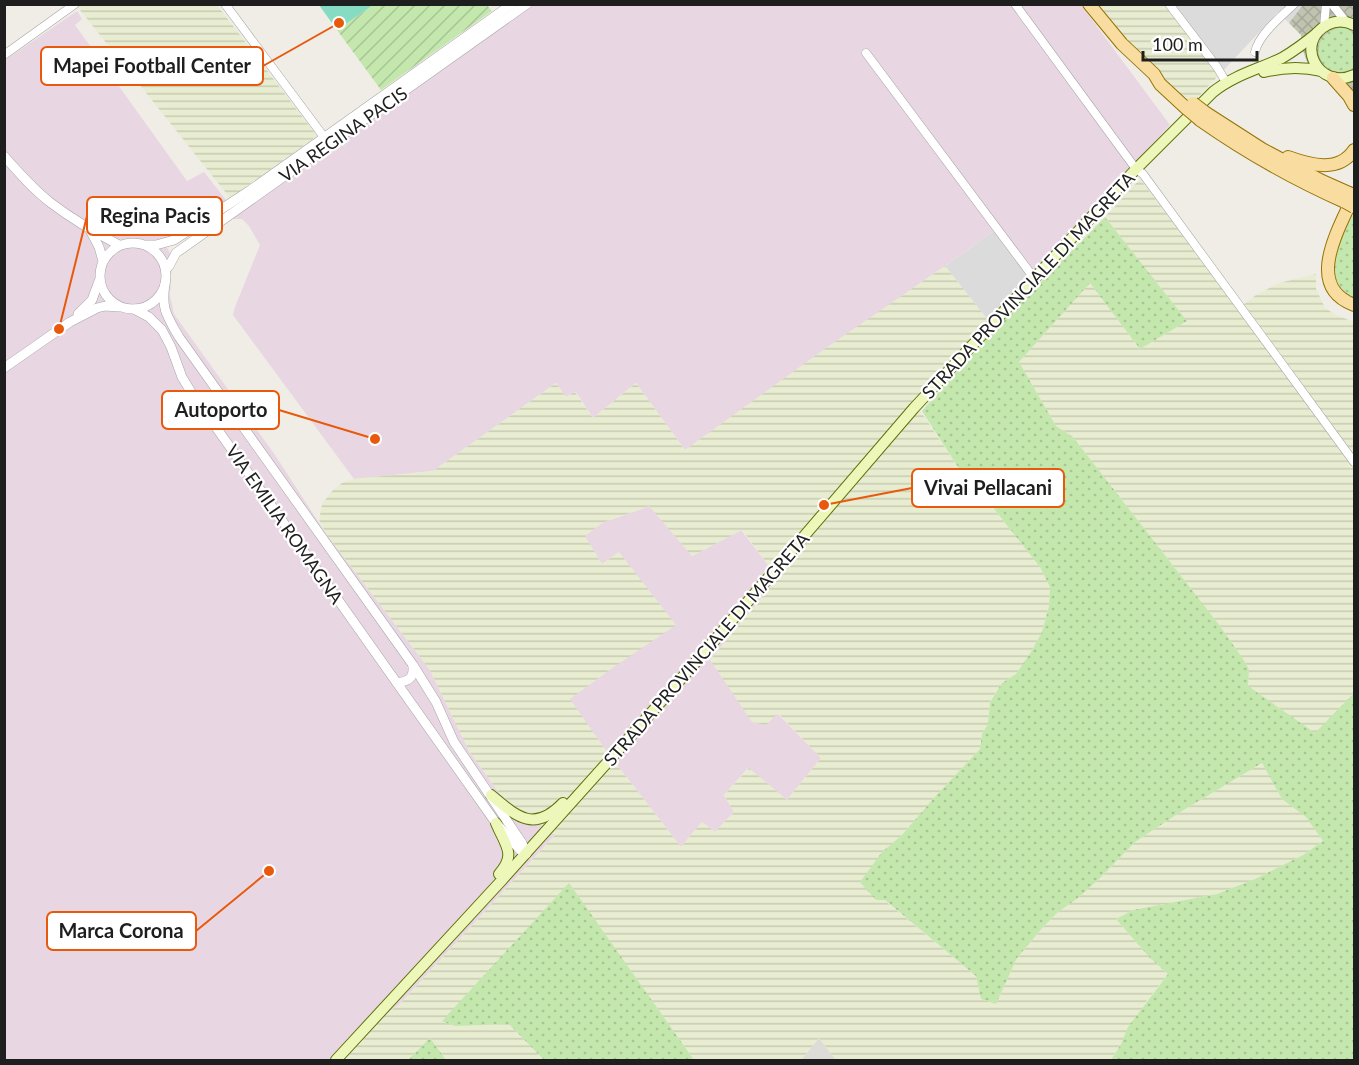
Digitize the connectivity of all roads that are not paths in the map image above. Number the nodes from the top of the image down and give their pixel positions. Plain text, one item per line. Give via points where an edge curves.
1 (75, 4) edge
2 (225, 4) edge
3 (512, 4) edge
4 (527, 4) edge
5 (1015, 4) edge
6 (1089, 4) edge
7 (1169, 4) edge
8 (1294, 4) edge
9 (1326, 4) edge
10 (1332, 4) edge
11 (1350, 24) edge
12 (1320, 30) junction
13 (1255, 52) dead end
14 (866, 53) dead end
15 (4, 55) edge
16 (1321, 71) junction
17 (1354, 75) edge
18 (1334, 78) junction
19 (1226, 82) junction
20 (1354, 105) edge
21 (1203, 117) junction
22 (324, 137) junction
23 (1262, 149) junction
24 (1354, 150) edge
25 (4, 156) edge
26 (1136, 169) junction
27 (1351, 198) edge
28 (90, 230) junction
29 (119, 245) junction
30 (147, 245) junction
31 (103, 261) junction
32 (166, 269) junction
33 (1034, 278) junction
34 (100, 280) junction
35 (165, 284) junction
36 (1354, 305) edge
37 (129, 308) junction
38 (70, 322) junction
39 (4, 368) edge
40 (1354, 462) edge
41 (413, 665) junction
42 (397, 682) junction
43 (599, 772) junction
44 (491, 795) junction
45 (496, 823) junction
46 (526, 854) junction
47 (466, 919) junction
48 (336, 1060) edge

1 - 15 street
2 - 22 street
3 - 22 street, VIA REGINA PACIS
4 - 32 street, VIA REGINA PACIS via 176,253
5 - 26 street
6 - 21 main road, bridge via 1160,84
7 - 19 street
8 - 13 street via 1262,37
9 - 12 street
10 - 11 street
11 - 12 main road via 1334,22
12 - 16 main road via 1312,55
12 - 19 main road via 1285,56
14 - 33 street
16 - 18 main road
16 - 19 main road via 1277,68
17 - 18 main road
18 - 20 main road
19 - 26 main road, STRADA PROVINCIALE DI MAGRETA
21 - 23 main road
21 - 27 main road via 1268,164
22 - 30 street, VIA REGINA PACIS via 174,240
23 - 24 main road via 1330,166 1347,159
23 - 27 main road
25 - 28 street via 50,202
26 - 33 main road, STRADA PROVINCIALE DI MAGRETA
26 - 40 street
27 - 36 main road via 1327,267 1336,293
28 - 29 street
28 - 31 street
29 - 30 street
29 - 31 street
30 - 32 street via 159,255
31 - 34 street
32 - 35 street, VIA EMILIA ROMAGNA
33 - 43 main road, STRADA PROVINCIALE DI MAGRETA via 914,408
34 - 37 street, VIA EMILIA ROMAGNA via 108,298
34 - 38 street via 92,300
35 - 37 street via 154,302
35 - 41 street, VIA EMILIA ROMAGNA via 165,314 179,337
37 - 38 street via 105,306
37 - 42 street, VIA EMILIA ROMAGNA via 149,317 162,330 191,392
38 - 39 street
41 - 42 street via 410,679
41 - 44 street, VIA EMILIA ROMAGNA via 454,742
42 - 45 street, VIA EMILIA ROMAGNA
43 - 44 main road via 584,779 555,811 534,820 511,812
43 - 46 main road, STRADA PROVINCIALE DI MAGRETA
44 - 46 street, VIA EMILIA ROMAGNA
45 - 46 street, VIA EMILIA ROMAGNA
45 - 47 main road via 509,861 466,910
46 - 47 main road, STRADA PROVINCIALE DI MAGRETA
47 - 48 main road, STRADA PROVINCIALE DI MAGRETA

